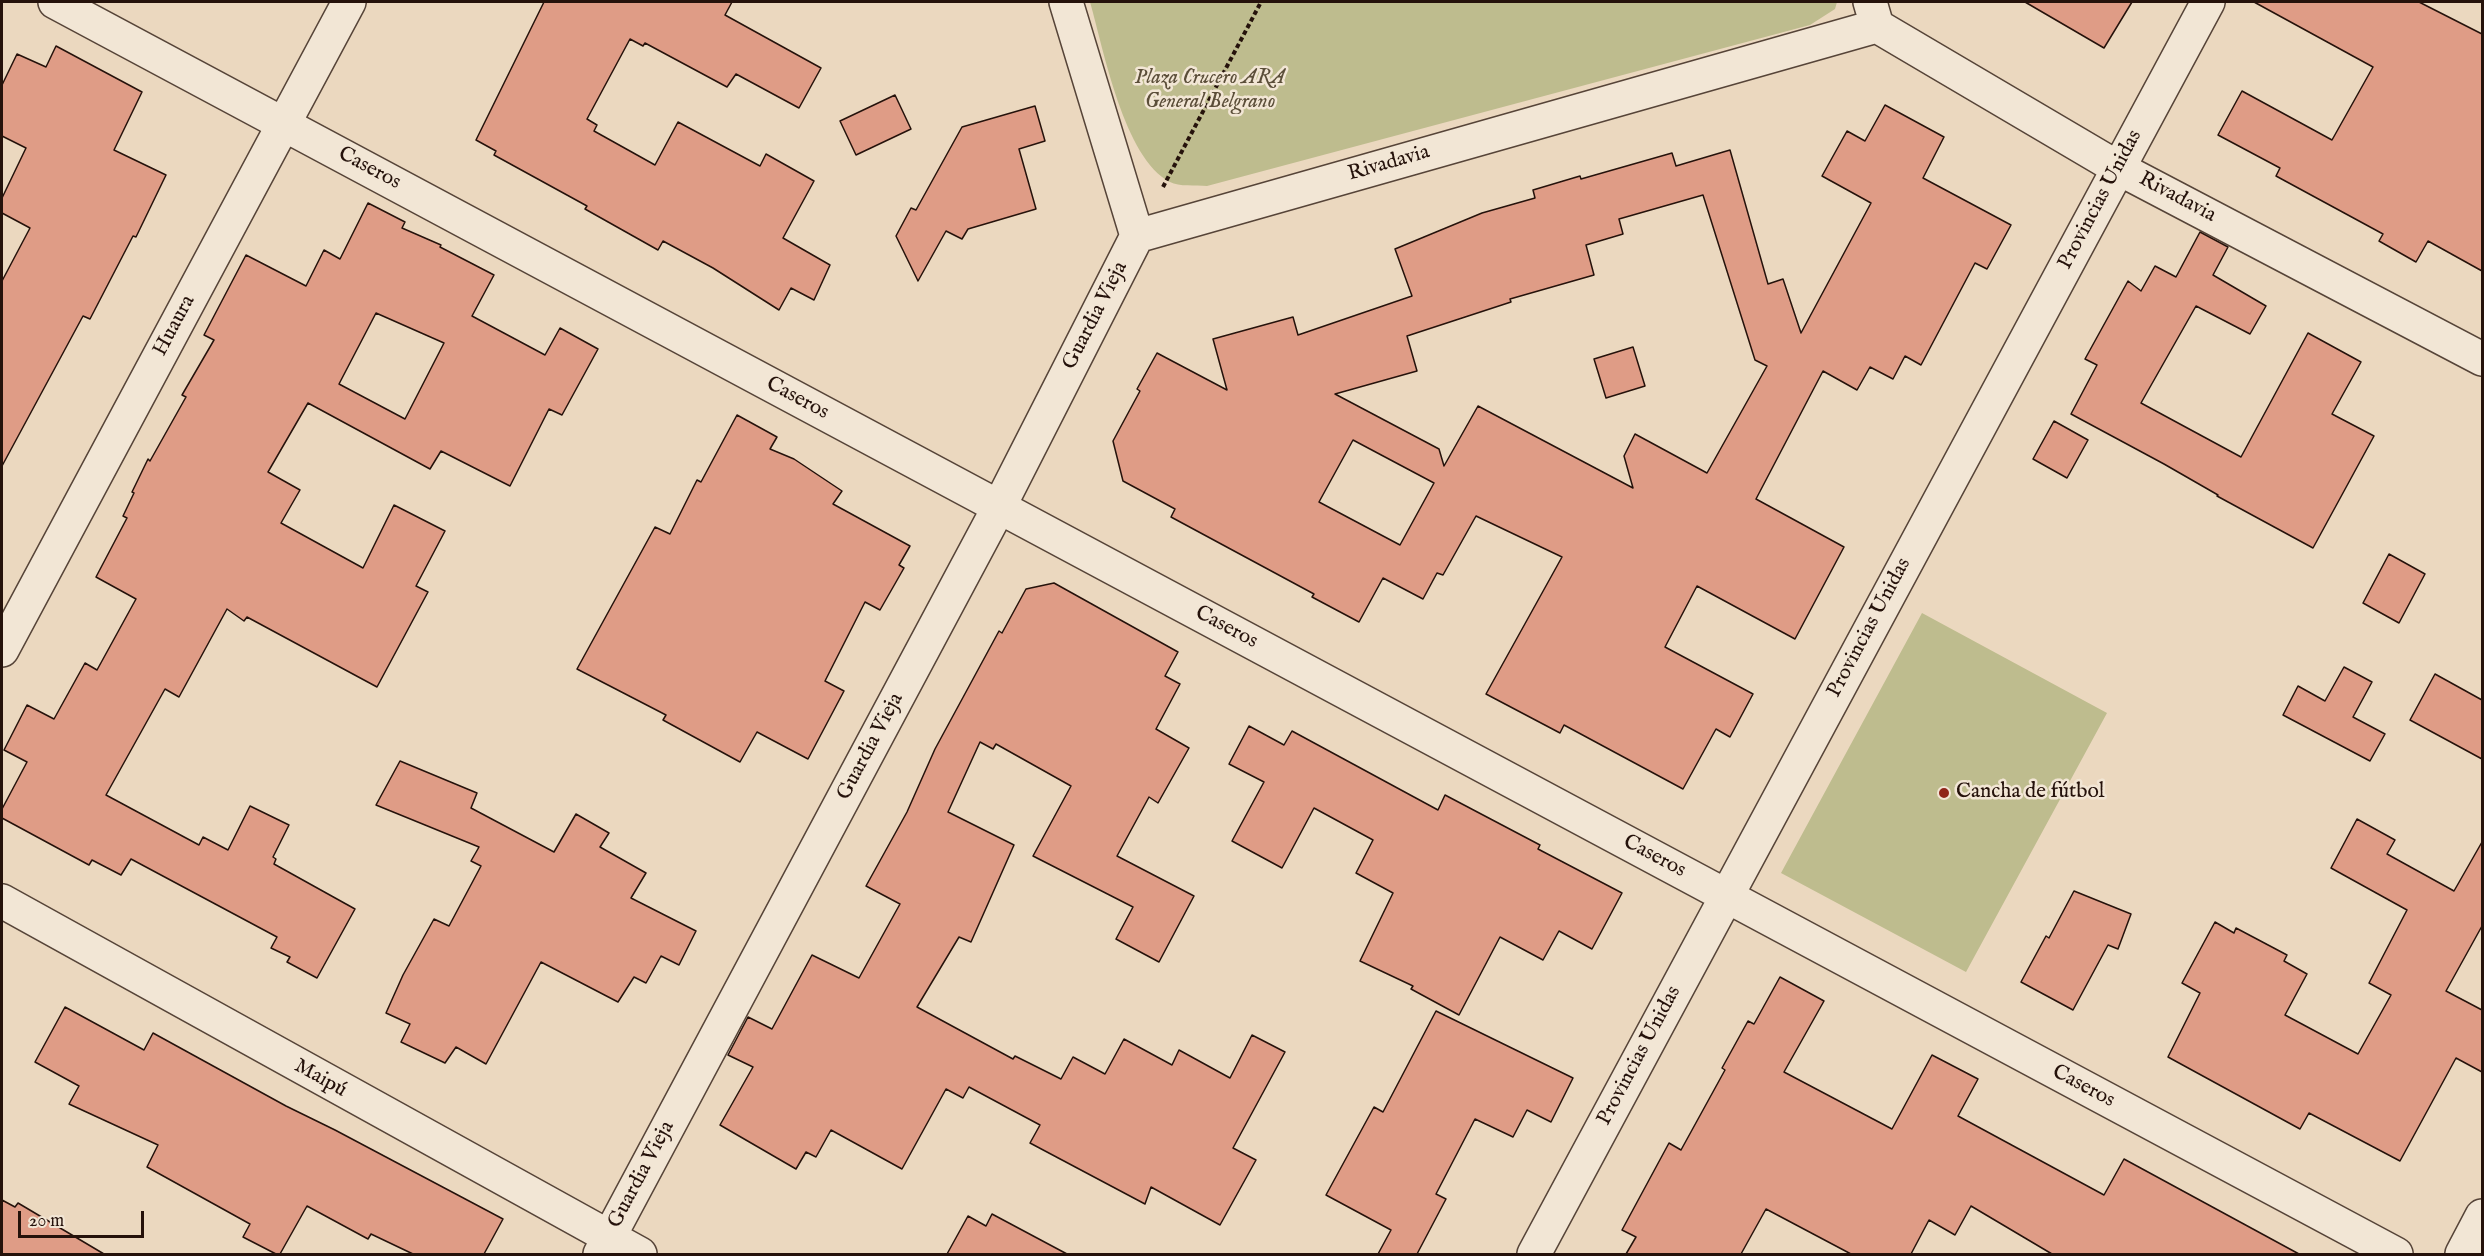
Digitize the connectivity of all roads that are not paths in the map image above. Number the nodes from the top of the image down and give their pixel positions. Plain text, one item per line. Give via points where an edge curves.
1 (55, 2) edge
2 (349, 2) edge
3 (1066, 2) edge
4 (2208, 2) edge
5 (1874, 14) edge
6 (284, 124) junction
7 (2118, 168) junction
8 (1137, 236) junction
9 (2482, 359) edge
10 (999, 507) junction
11 (2, 650) edge
12 (1726, 896) junction
13 (2, 901) edge
14 (2482, 1216) edge
15 (604, 1247) edge
16 (640, 1254) edge
17 (1534, 1254) edge
18 (2396, 1254) edge
19 (2462, 1254) edge

1 - 6 street, Caseros
2 - 6 street, Huaura
3 - 8 street
4 - 7 street, Provincias Unidas
5 - 7 street, Rivadavia
5 - 8 street, Rivadavia
6 - 10 street, Caseros
6 - 11 street, Huaura
7 - 9 street, Rivadavia
7 - 12 street, Provincias Unidas
8 - 10 street, Guardia Vieja
10 - 12 street, Caseros
10 - 15 street, Guardia Vieja
12 - 17 street, Provincias Unidas
12 - 18 street, Caseros
13 - 15 street, Maipú
14 - 19 street
15 - 16 street, Maipú

